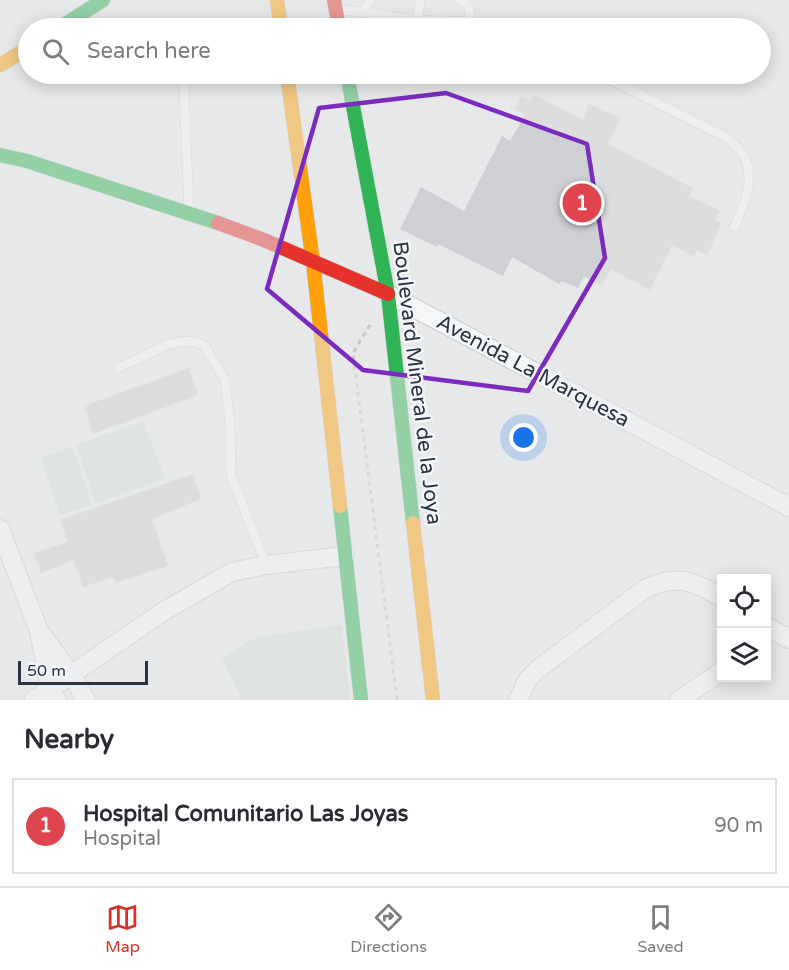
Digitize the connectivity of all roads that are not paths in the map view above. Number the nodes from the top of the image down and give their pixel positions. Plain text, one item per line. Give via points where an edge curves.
1 (277, 0) edge
2 (370, 0) edge
3 (420, 0) edge
4 (459, 0) edge
5 (96, 3) edge
6 (335, 4) edge
7 (363, 11) junction
8 (74, 18) edge
9 (280, 18) edge
10 (405, 18) edge
11 (417, 18) edge
12 (471, 18) edge
13 (18, 54) edge
14 (0, 65) edge
15 (185, 84) edge
16 (288, 84) edge
17 (349, 84) edge
18 (619, 84) edge
19 (0, 155) edge
20 (189, 212) junction
21 (734, 227) dead end
22 (313, 262) junction
23 (388, 294) junction
24 (118, 368) dead end
25 (789, 507) edge
26 (0, 529) edge
27 (345, 556) junction
28 (266, 565) junction
29 (717, 596) edge
30 (39, 631) junction
31 (71, 674) junction
32 (717, 674) edge
33 (54, 695) edge
34 (34, 700) edge
35 (86, 700) edge
36 (361, 700) edge
37 (433, 700) edge
38 (518, 700) edge
39 (679, 700) edge

1 - 9 street
2 - 7 lane
3 - 11 lane
4 - 12 lane via 468,6
5 - 8 street
6 - 7 lane
7 - 10 lane
13 - 14 street
15 - 20 lane
16 - 22 street
17 - 23 street, Boulevard Mineral de la Joya
18 - 21 lane via 725,137 742,151 749,164 746,203
19 - 20 street, Avenida La Marquesa
20 - 22 street, Avenida La Marquesa
22 - 23 street, Avenida La Marquesa
22 - 27 street
23 - 25 street, Avenida La Marquesa
23 - 37 street, Boulevard Mineral de la Joya
24 - 28 lane via 169,344 184,341 204,345 225,380 231,476
26 - 30 street
27 - 28 street
27 - 36 street
28 - 31 street via 232,572 203,587
29 - 38 street via 674,579 645,589 538,669
30 - 31 street
30 - 33 street
31 - 33 street
31 - 35 street
32 - 39 street
33 - 34 street

